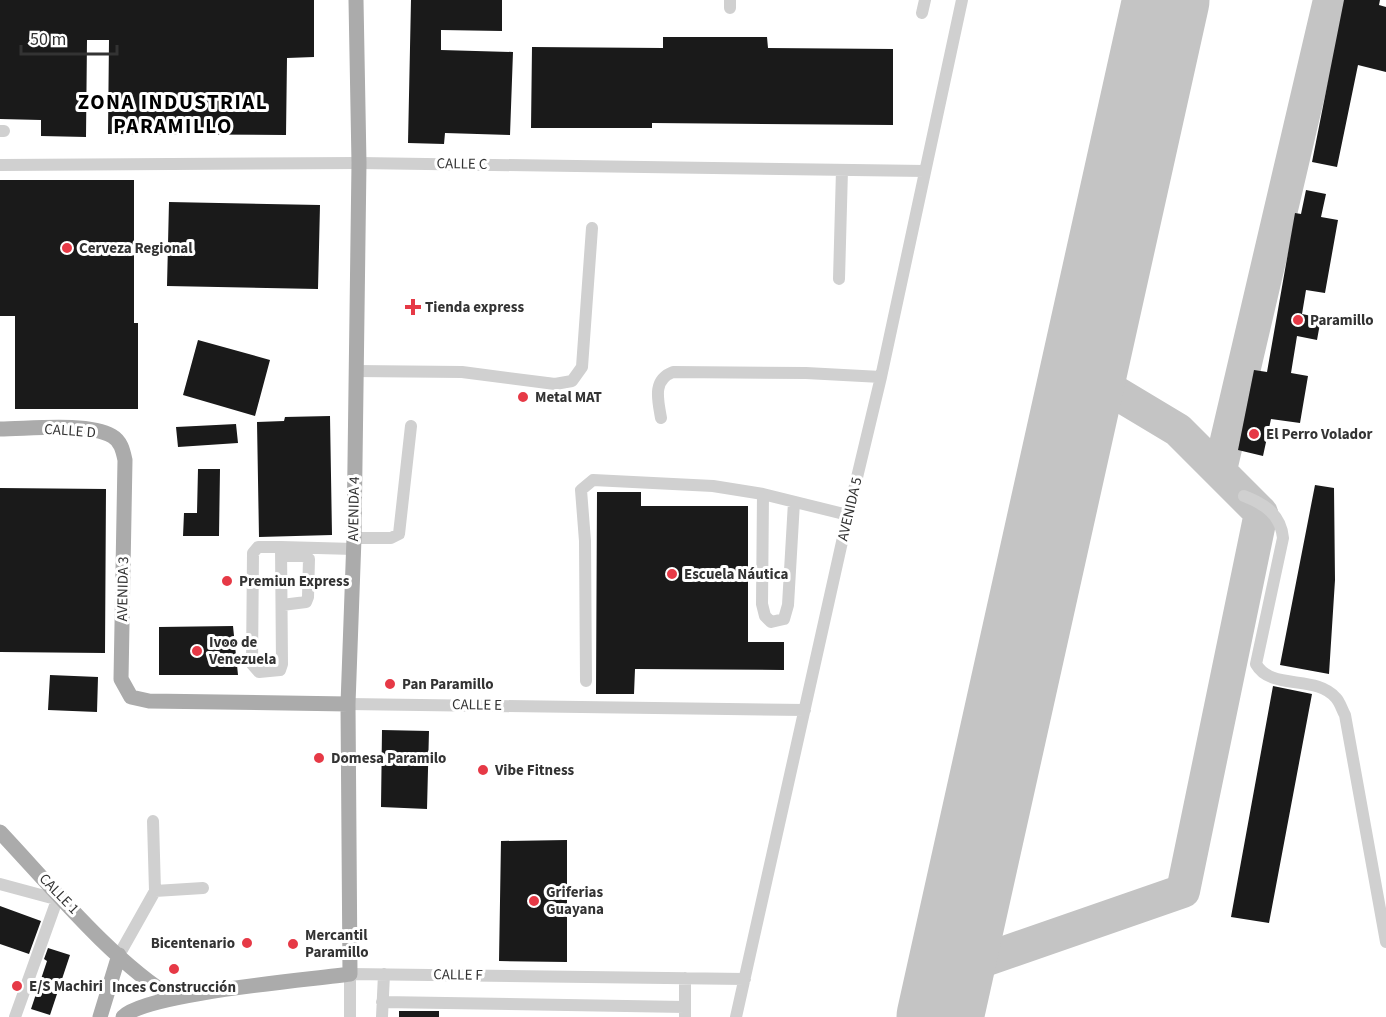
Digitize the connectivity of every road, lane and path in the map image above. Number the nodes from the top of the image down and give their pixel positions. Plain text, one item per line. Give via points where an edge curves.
1 (356, 0) edge
2 (925, 0) edge
3 (962, 0) edge
4 (922, 13) dead end
5 (359, 163) junction
6 (0, 165) edge
7 (842, 170) junction
8 (925, 171) junction
9 (592, 228) dead end
10 (839, 279) dead end
11 (355, 371) junction
12 (881, 377) junction
13 (661, 418) dead end
14 (411, 426) dead end
15 (0, 429) edge
16 (125, 460) joint
17 (763, 494) junction
18 (1244, 496) dead end
19 (794, 502) junction
20 (848, 515) junction
21 (354, 544) junction
22 (281, 552) junction
23 (282, 605) junction
24 (586, 681) dead end
25 (149, 701) joint
26 (348, 704) junction
27 (805, 710) junction
28 (153, 820) dead end
29 (0, 832) edge
30 (0, 884) edge
31 (203, 888) dead end
32 (155, 891) junction
33 (61, 900) junction
34 (1386, 942) edge
35 (119, 955) junction
36 (350, 974) junction
37 (384, 975) junction
38 (686, 978) junction
39 (745, 979) junction
40 (173, 998) junction
41 (382, 1002) junction
42 (685, 1012) edge
43 (15, 1017) edge
44 (100, 1017) edge
45 (123, 1017) edge
46 (350, 1017) edge
47 (382, 1017) edge
48 (736, 1017) edge

1 - 5 main road, AVENIDA 4
2 - 4 street
3 - 8 street, AVENIDA 5
5 - 6 street, CALLE C
5 - 7 street, CALLE C
5 - 11 main road, AVENIDA 4
7 - 8 street, CALLE C
7 - 10 street
8 - 12 street, AVENIDA 5
9 - 11 street via 582,367 572,381 555,384 462,372
11 - 21 main road, AVENIDA 4
12 - 13 street via 673,372 658,386
12 - 20 street, AVENIDA 5
14 - 21 street via 399,534
15 - 16 main road, CALLE D via 113,436 122,445
16 - 25 main road, AVENIDA 3 via 121,679 131,697
17 - 19 street
17 - 19 street via 762,604 771,622 784,619 788,605
17 - 24 street via 712,486 593,480 581,490
18 - 34 street via 1259,502 1276,517 1283,538 1256,664 1269,677 1321,687 1336,697 1345,715
19 - 20 street
20 - 27 street, AVENIDA 5
21 - 22 street
21 - 26 main road, AVENIDA 4
22 - 23 street
22 - 23 street via 304,556 310,565 306,602
22 - 23 street via 258,547 253,553 252,664 259,672 280,670
25 - 26 main road, CALLE E
26 - 27 street, CALLE E
26 - 36 main road, AVENIDA 4
27 - 39 street, AVENIDA 5
28 - 32 street
29 - 33 main road, CALLE 1
30 - 33 street
31 - 32 street
32 - 35 street
33 - 35 main road, CALLE 1
33 - 43 street
35 - 40 main road, CALLE 1
35 - 44 main road
36 - 37 street, CALLE F
36 - 40 main road, CALLE F
36 - 46 street, AVENIDA 4
37 - 38 street, CALLE F
37 - 41 street
38 - 39 street, CALLE F
38 - 42 street
39 - 48 street, AVENIDA 5
40 - 45 main road, CALLE F via 143,1005
41 - 42 street
41 - 47 street

